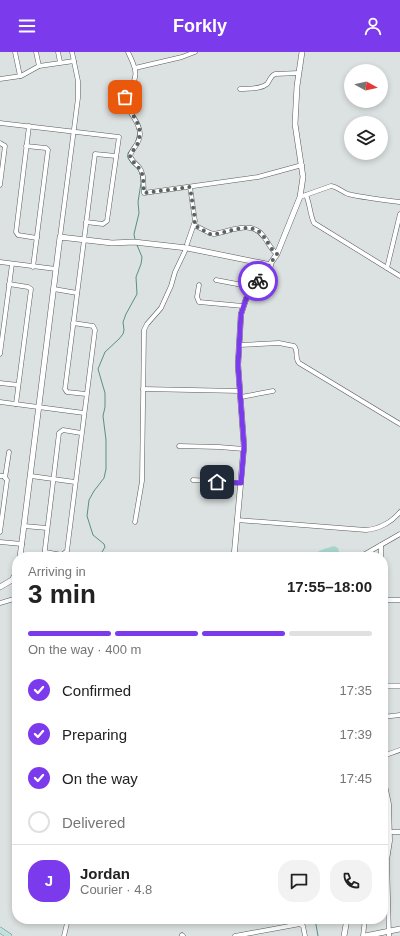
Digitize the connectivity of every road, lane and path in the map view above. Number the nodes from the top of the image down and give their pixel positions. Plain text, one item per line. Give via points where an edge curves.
1 (15, 52) edge
2 (36, 52) edge
3 (58, 52) edge
4 (72, 52) edge
5 (128, 52) edge
6 (195, 52) edge
7 (302, 52) edge
8 (74, 61) junction
9 (60, 62) junction
10 (39, 66) junction
11 (135, 68) junction
12 (299, 73) junction
13 (20, 76) junction
14 (0, 79) edge
15 (240, 89) dead end
16 (0, 123) edge
17 (29, 126) junction
18 (75, 131) junction
19 (0, 143) edge
20 (26, 146) junction
21 (116, 156) junction
22 (302, 165) junction
23 (0, 185) edge
24 (190, 187) junction
25 (306, 195) junction
26 (300, 197) junction
27 (400, 202) edge
28 (400, 214) edge
29 (86, 222) junction
30 (194, 225) junction
31 (60, 237) junction
32 (37, 238) junction
33 (83, 239) junction
34 (187, 244) dead end
35 (185, 251) dead end
36 (277, 254) junction
37 (0, 262) edge
38 (12, 264) junction
39 (271, 265) junction
40 (33, 267) junction
41 (388, 268) junction
42 (56, 269) junction
43 (400, 276) edge
44 (216, 280) dead end
45 (9, 284) junction
46 (199, 285) dead end
47 (253, 287) junction
48 (54, 290) junction
49 (77, 293) junction
50 (243, 306) junction
51 (73, 323) junction
52 (239, 345) junction
53 (0, 354) edge
54 (0, 383) edge
55 (18, 385) junction
56 (143, 389) junction
57 (240, 391) junction
58 (273, 391) dead end
59 (86, 394) junction
60 (241, 397) junction
61 (0, 402) edge
62 (16, 404) junction
63 (40, 407) junction
64 (84, 413) junction
65 (400, 424) edge
66 (81, 433) junction
67 (179, 446) dead end
68 (244, 449) junction
69 (9, 452) dead end
70 (0, 476) edge
71 (31, 476) junction
72 (5, 478) junction
73 (53, 479) junction
74 (193, 480) dead end
75 (75, 482) junction
76 (241, 483) junction
77 (400, 512) edge
78 (1, 513) edge
79 (237, 520) junction
80 (135, 522) dead end
81 (24, 526) junction
82 (47, 528) junction
83 (0, 532) edge
84 (400, 534) edge
85 (0, 542) edge
86 (22, 544) junction
87 (381, 545) junction
88 (21, 552) edge
89 (45, 552) edge
90 (66, 552) edge
91 (234, 552) edge
92 (369, 552) edge
93 (381, 552) edge
94 (12, 580) edge
95 (0, 587) edge
96 (12, 599) edge
97 (388, 600) edge
98 (400, 600) edge
99 (0, 603) edge
100 (388, 686) edge
101 (400, 686) edge
102 (400, 715) edge
103 (388, 716) edge
104 (400, 750) edge
105 (388, 754) edge
106 (389, 798) edge
107 (390, 832) junction
108 (400, 832) edge
109 (388, 855) edge
110 (67, 924) edge
111 (346, 924) edge
112 (365, 924) edge
113 (388, 924) edge
114 (400, 929) edge
115 (0, 930) edge
116 (389, 934) edge
117 (242, 935) edge
118 (9, 936) edge
119 (64, 936) edge
120 (235, 936) edge
121 (305, 936) edge
122 (344, 936) edge
123 (364, 936) edge

1 - 13 street
2 - 10 street
3 - 9 street
4 - 8 street
5 - 11 street
6 - 11 street
7 - 12 street
8 - 9 street
8 - 18 street via 78,92
9 - 10 street
10 - 13 street
11 - 24 street via 135,80 127,90 125,99 140,129 139,141 130,156 143,176 144,193
12 - 15 street via 275,74 264,86
12 - 22 street via 295,124
13 - 14 street
16 - 17 street
17 - 18 street
17 - 20 street
18 - 21 street via 119,137
18 - 31 street
19 - 23 street via 5,146
20 - 32 street via 16,232 18,235
20 - 32 street via 48,150
21 - 29 street via 107,221 104,224
21 - 29 street via 95,154
22 - 24 street via 265,175
22 - 26 street
24 - 30 street
25 - 26 street
25 - 27 street via 331,186 363,197
25 - 41 street via 314,223
26 - 36 street
28 - 41 street
29 - 33 street
30 - 34 street
30 - 36 street via 210,234 240,228 254,229 261,233
31 - 33 street
31 - 42 street
32 - 40 street
33 - 39 street via 187,248
33 - 49 street
35 - 56 street via 161,308 145,327
36 - 39 street
37 - 38 street
38 - 40 street
38 - 45 street
39 - 47 street
40 - 42 street
41 - 43 street
42 - 48 street
44 - 47 street
45 - 53 street
45 - 55 street via 30,289
46 - 50 street via 198,302
47 - 50 street
48 - 49 street
48 - 63 street
49 - 51 street
50 - 52 street
51 - 59 street via 65,389 67,392
51 - 59 street via 93,326 95,330
52 - 57 street
52 - 65 street via 279,343 294,346 299,362
54 - 55 street
55 - 62 street
56 - 57 street
56 - 80 street via 142,481
57 - 60 street
58 - 60 street
59 - 64 street
60 - 68 street
61 - 62 street
62 - 63 street
63 - 64 street
63 - 71 street
64 - 66 street
66 - 73 street via 63,430 59,433
66 - 75 street
67 - 68 street
68 - 76 street
69 - 72 street
70 - 72 street
71 - 73 street
71 - 81 street
72 - 78 street via 7,480
73 - 75 street
73 - 82 street
74 - 76 street
75 - 90 street
76 - 79 street
77 - 79 street via 385,524 366,530
78 - 83 street
79 - 91 street
81 - 82 street
81 - 86 street
82 - 89 street
84 - 87 street
85 - 86 street
86 - 88 street
87 - 92 street
87 - 93 street
94 - 95 street
96 - 99 street
97 - 98 street
100 - 101 street
102 - 103 street
104 - 105 street
106 - 107 street
107 - 108 street
107 - 109 street
110 - 119 street
111 - 122 street
112 - 123 street
113 - 116 street
114 - 116 street
115 - 118 main road
116 - 123 street
117 - 120 street
117 - 121 street via 300,924

